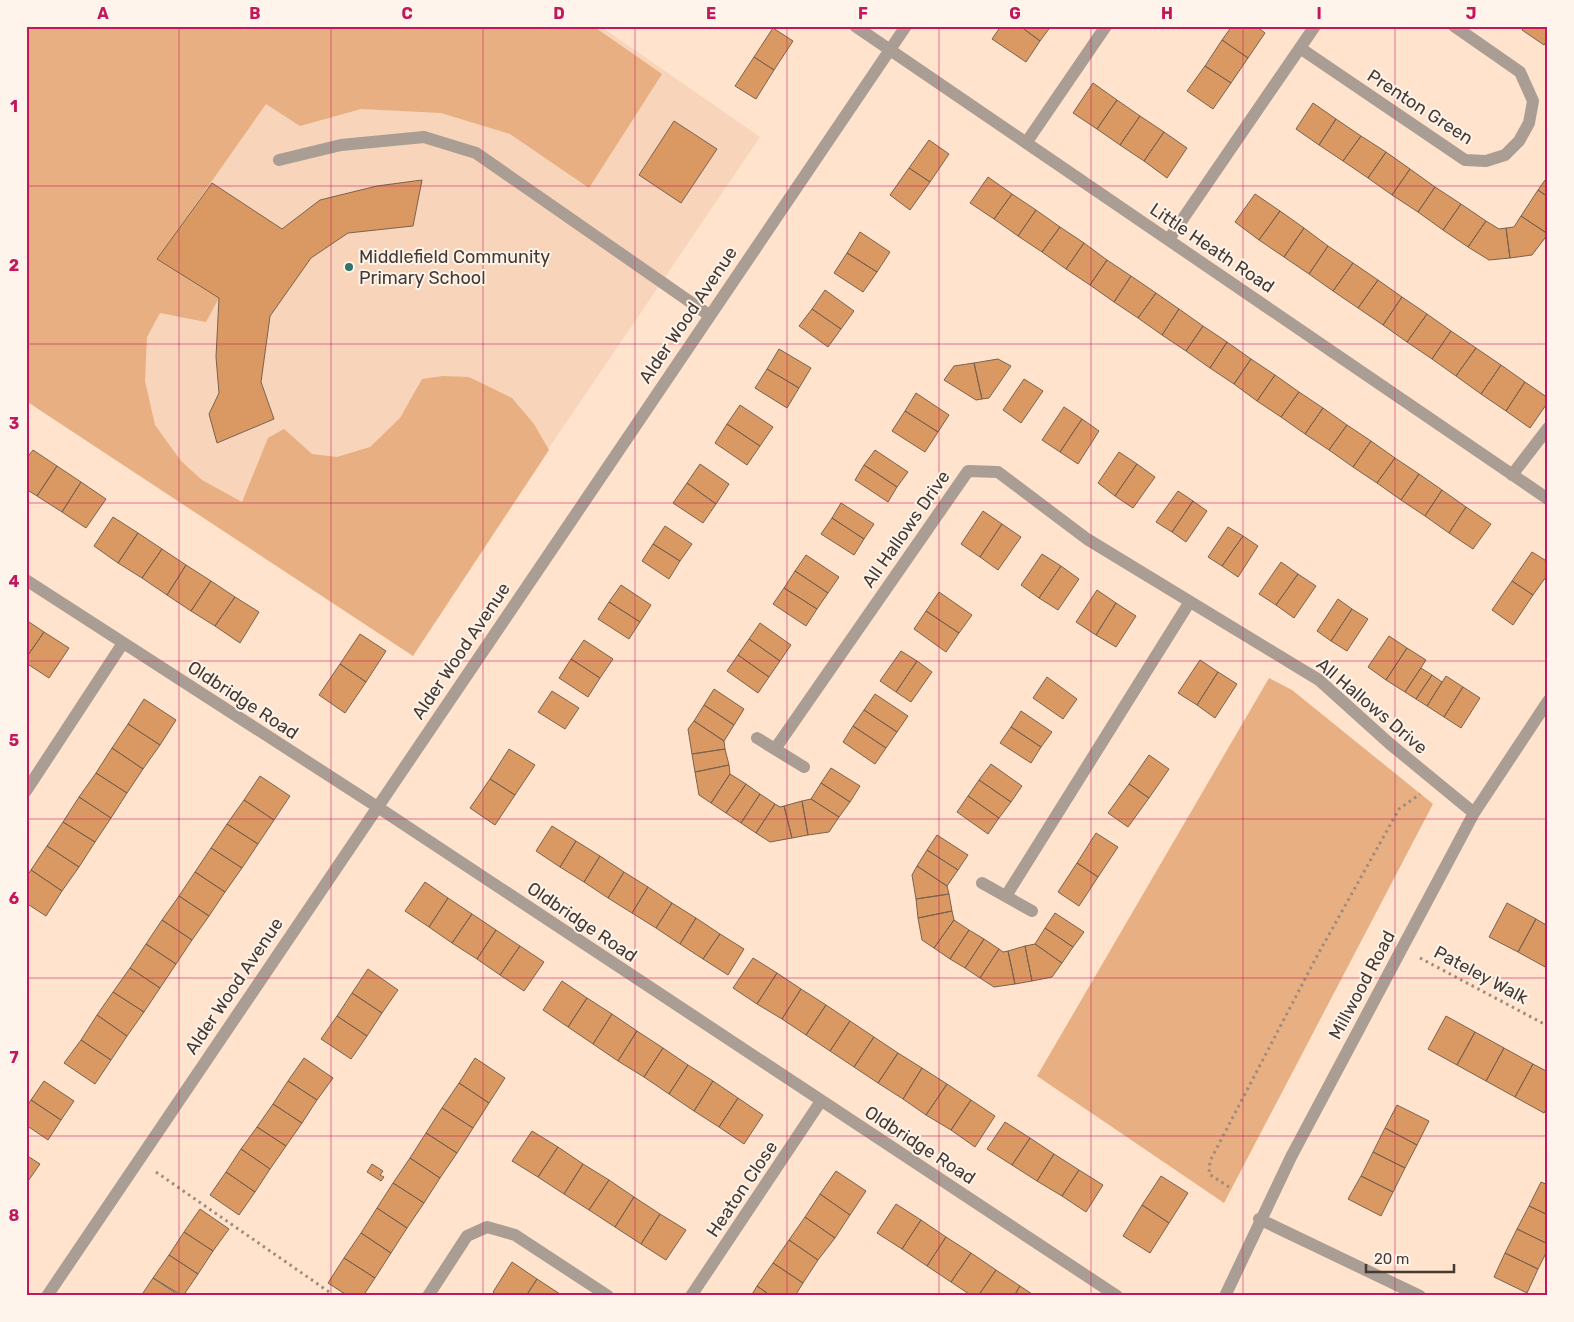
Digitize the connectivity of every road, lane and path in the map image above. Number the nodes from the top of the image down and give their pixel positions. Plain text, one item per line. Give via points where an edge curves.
1 (855, 26) edge
2 (906, 26) edge
3 (1106, 26) edge
4 (1315, 26) edge
5 (1454, 26) edge
6 (1300, 48) junction
7 (890, 50) junction
8 (1026, 143) junction
9 (279, 160) dead end
10 (1169, 239) junction
11 (709, 315) junction
12 (1548, 428) edge
13 (1512, 475) junction
14 (1548, 499) edge
15 (26, 580) edge
16 (1189, 603) junction
17 (123, 643) junction
18 (1548, 701) edge
19 (757, 738) dead end
20 (775, 749) junction
21 (804, 767) dead end
22 (1438, 783) junction
23 (26, 791) edge
24 (376, 806) junction
25 (1474, 813) junction
26 (982, 883) dead end
27 (1006, 896) junction
28 (1032, 911) dead end
29 (1402, 948) junction
30 (1548, 1026) edge
31 (821, 1101) junction
32 (138, 1160) junction
33 (1230, 1187) dead end
34 (1259, 1220) junction
35 (46, 1296) edge
36 (334, 1296) edge
37 (428, 1296) edge
38 (608, 1296) edge
39 (691, 1296) edge
40 (1116, 1296) edge
41 (1225, 1296) edge
42 (1420, 1296) edge

1 - 7 street, Little Heath Road
2 - 7 street, Alder Wood Avenue
3 - 8 street
4 - 6 street
5 - 6 street, Prenton Green via 1520,72 1533,101 1529,123 1519,141 1505,155 1486,161 1465,160
6 - 10 street
7 - 8 street, Little Heath Road
7 - 11 street, Alder Wood Avenue
8 - 10 street, Little Heath Road
9 - 11 street via 341,145 424,136 476,153
10 - 13 street, Little Heath Road
11 - 24 street, Alder Wood Avenue
12 - 13 street
13 - 14 street, Little Heath Road
15 - 17 street, Oldbridge Road
16 - 20 street, All Hallows Drive via 1087,539 998,472 968,471
16 - 22 street, All Hallows Drive via 1319,680
16 - 27 street
17 - 23 street
17 - 24 street, Oldbridge Road
18 - 25 street, Millwood Road
19 - 20 street
20 - 21 street
22 - 25 street, All Hallows Drive
22 - 33 path via 1399,809 1316,956 1210,1161 1209,1174
24 - 31 street, Oldbridge Road
24 - 32 street, Alder Wood Avenue
25 - 29 street, Millwood Road
26 - 27 street
27 - 28 street
29 - 30 path, Pateley Walk
29 - 34 street, Millwood Road
31 - 39 street, Heaton Close
31 - 40 street, Oldbridge Road
32 - 35 street, Alder Wood Avenue
32 - 36 path
34 - 41 street, Millwood Road
34 - 42 street
37 - 38 street via 467,1236 487,1227 515,1235

